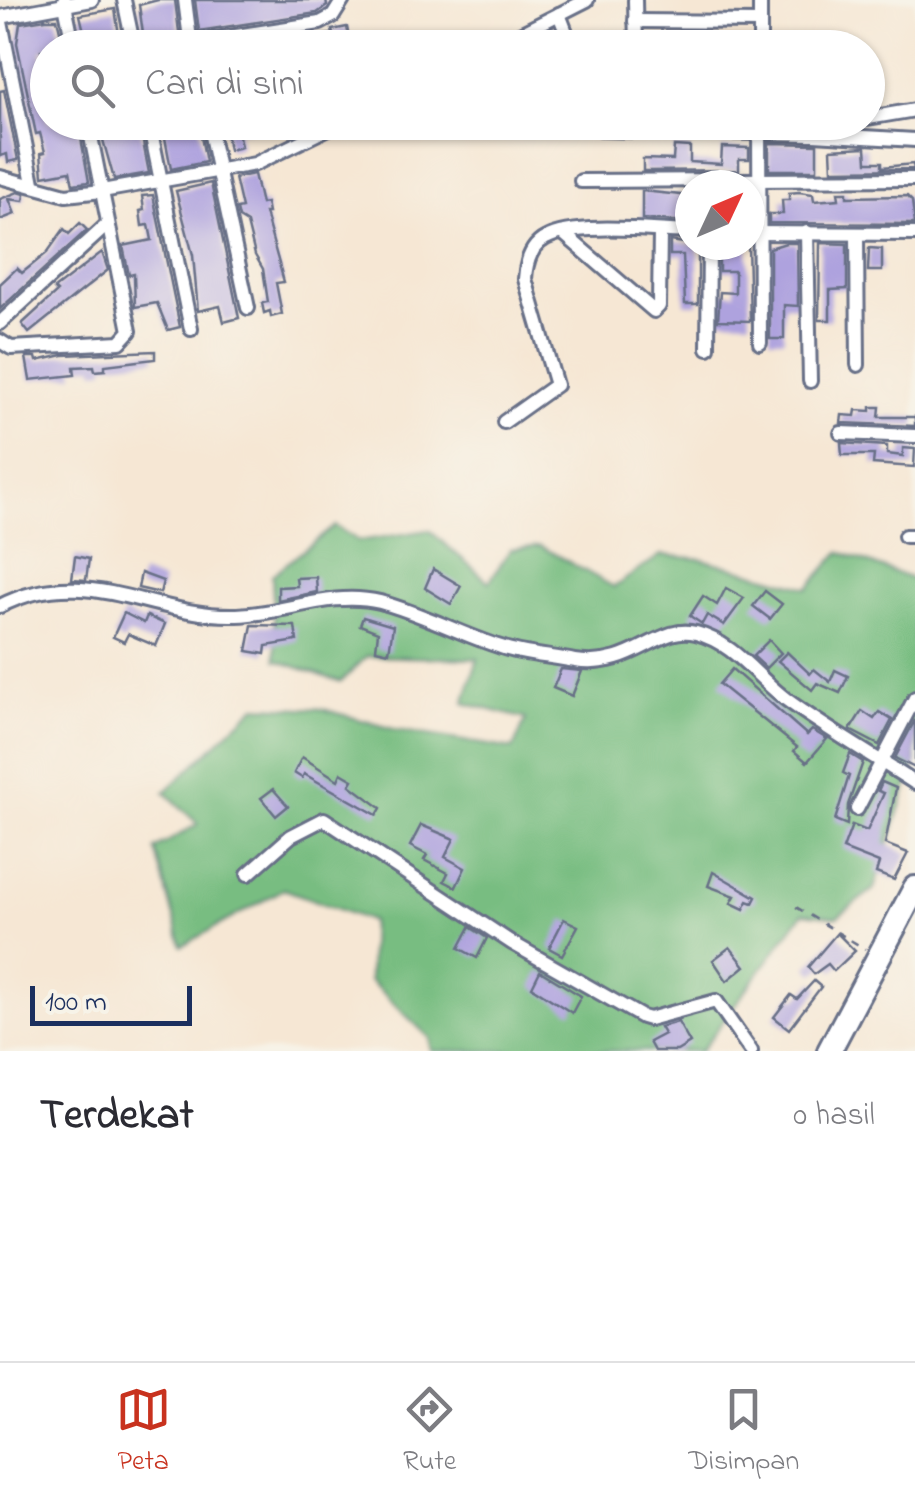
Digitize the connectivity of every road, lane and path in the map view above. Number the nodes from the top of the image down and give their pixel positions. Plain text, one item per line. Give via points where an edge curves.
1 (92, 0) edge
2 (124, 0) edge
3 (185, 0) edge
4 (343, 0) edge
5 (587, 0) edge
6 (635, 0) edge
7 (760, 0) edge
8 (65, 3) edge
9 (560, 14) junction
10 (0, 17) edge
11 (635, 21) junction
12 (760, 22) junction
13 (70, 30) edge
14 (130, 30) edge
15 (189, 30) edge
16 (279, 30) edge
17 (528, 30) edge
18 (566, 30) edge
19 (635, 30) edge
20 (760, 30) edge
21 (915, 110) edge
22 (885, 115) edge
23 (885, 138) edge
24 (92, 140) edge
25 (153, 140) edge
26 (212, 140) edge
27 (304, 140) edge
28 (759, 140) edge
29 (915, 140) edge
30 (760, 170) edge
31 (219, 172) junction
32 (0, 176) edge
33 (581, 181) dead end
34 (161, 182) junction
35 (675, 182) edge
36 (765, 182) edge
37 (914, 182) edge
38 (33, 183) junction
39 (102, 191) junction
40 (108, 224) junction
41 (660, 231) junction
42 (563, 232) junction
43 (675, 232) edge
44 (808, 232) junction
45 (765, 233) edge
46 (858, 234) junction
47 (915, 234) edge
48 (709, 260) edge
49 (756, 260) edge
50 (248, 308) dead end
51 (0, 324) edge
52 (191, 329) dead end
53 (0, 341) edge
54 (760, 343) dead end
55 (708, 348) dead end
56 (858, 365) dead end
57 (810, 381) dead end
58 (504, 422) dead end
59 (840, 433) dead end
60 (915, 436) edge
61 (0, 606) edge
62 (915, 698) edge
63 (881, 761) junction
64 (915, 782) edge
65 (856, 809) dead end
66 (248, 874) dead end
67 (915, 888) edge
68 (796, 907) dead end
69 (879, 958) junction
70 (752, 1051) edge
71 (828, 1051) edge

1 - 8 street
2 - 14 street
3 - 15 street
4 - 16 street via 320,23
5 - 9 street
6 - 11 street
7 - 12 street
8 - 10 street
8 - 13 street
9 - 17 street
9 - 18 street
10 - 38 street
11 - 12 street
11 - 19 street
12 - 20 street
21 - 22 street
23 - 29 street
24 - 39 street
25 - 34 street
26 - 31 street
27 - 31 street via 255,164
28 - 30 street
31 - 34 street
31 - 50 street
32 - 38 street
33 - 35 street
34 - 39 street
34 - 52 street
36 - 37 street
38 - 39 street via 66,195
39 - 40 street
40 - 51 street
40 - 53 street via 128,336 120,342 11,348
41 - 42 street
41 - 42 street via 660,306 654,312
41 - 43 street
42 - 58 street via 535,246 525,279 556,385
44 - 45 street
44 - 46 street
44 - 57 street
46 - 47 street
46 - 56 street
48 - 55 street
49 - 54 street
59 - 60 street
61 - 63 street via 31,593 90,587 226,615 354,598 504,648 599,664 670,633 695,632
62 - 63 street
63 - 64 street
63 - 65 street
66 - 70 street via 324,818 484,926 642,1018 716,1001
67 - 69 highway
68 - 69 path
69 - 71 highway

